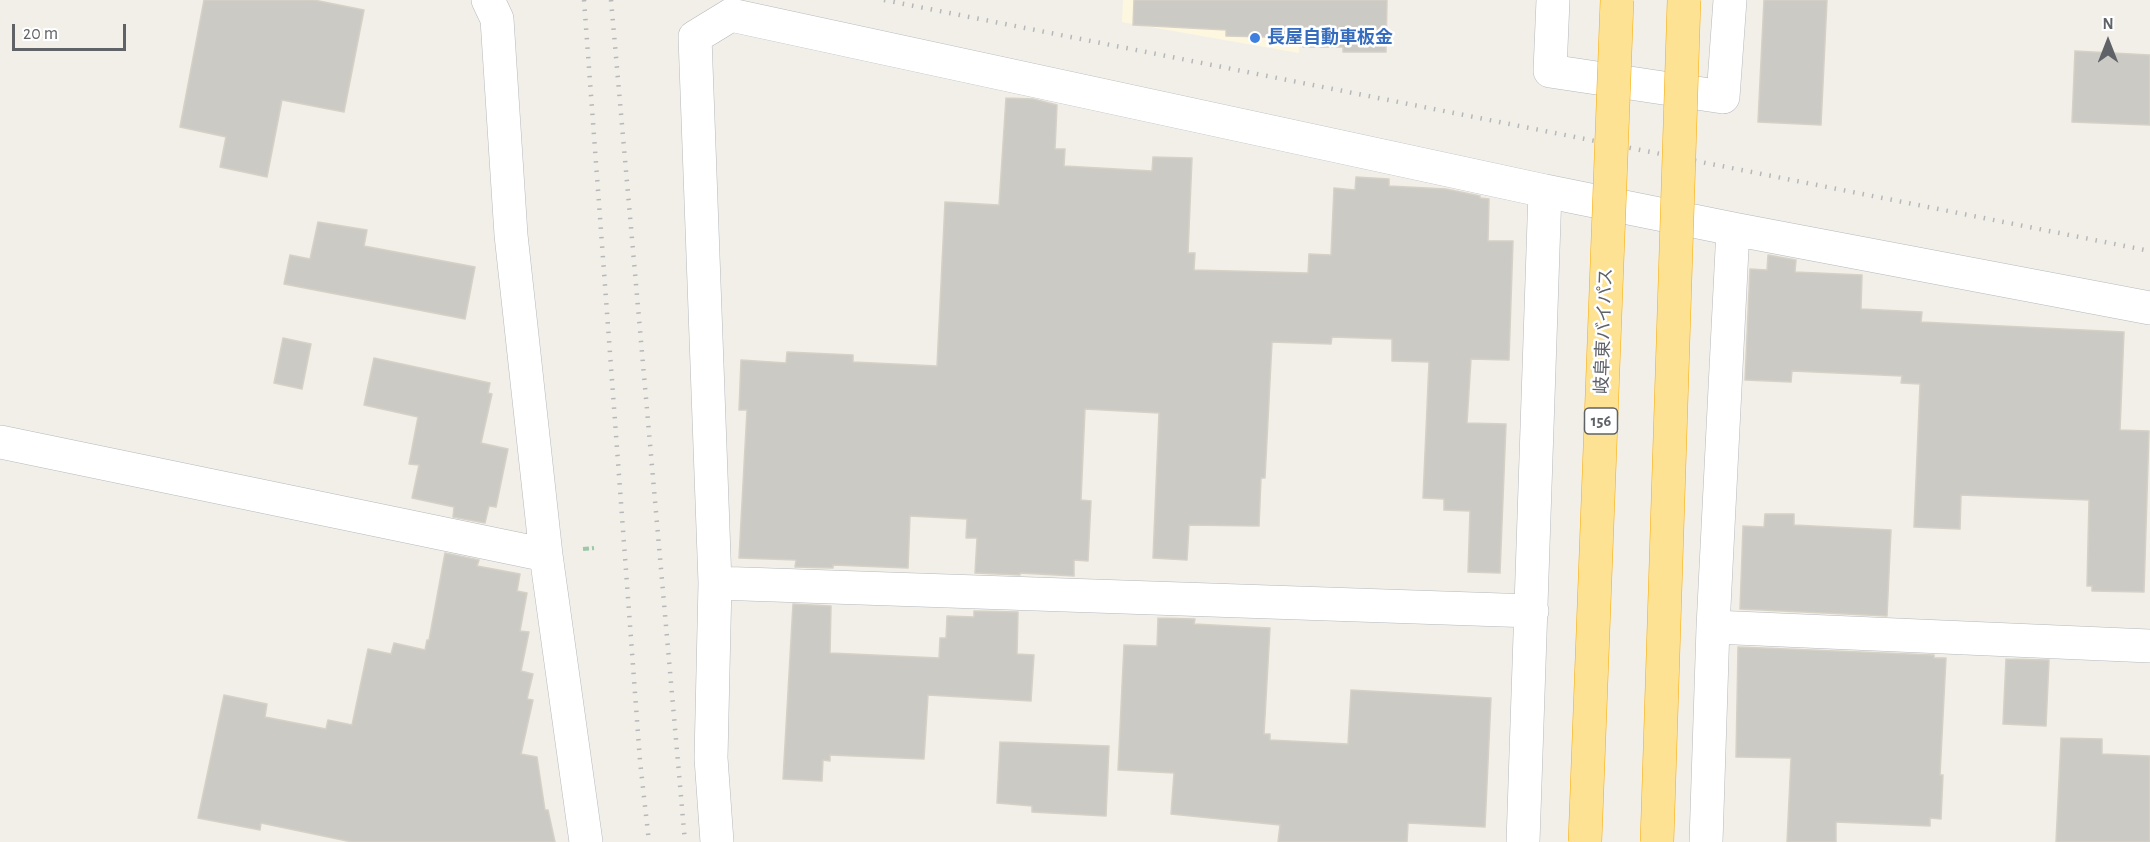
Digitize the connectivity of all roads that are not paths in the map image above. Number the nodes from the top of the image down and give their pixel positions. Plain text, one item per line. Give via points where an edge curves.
1 (488, 0) edge
2 (1553, 0) edge
3 (1617, 0) edge
4 (1684, 0) edge
5 (1730, 0) edge
6 (1545, 191) junction
7 (1733, 229) junction
8 (2150, 308) edge
9 (0, 442) edge
10 (546, 555) junction
11 (716, 583) junction
12 (1532, 611) junction
13 (1713, 627) junction
14 (2150, 646) edge
15 (586, 842) edge
16 (717, 842) edge
17 (1523, 842) edge
18 (1585, 842) edge
19 (1657, 842) edge
20 (1706, 842) edge

1 - 10 street via 497,19 511,235
2 - 5 street via 1550,70 1723,97
3 - 18 highway, 岐阜東バイパス / 156, bridge
4 - 19 highway, bridge
6 - 7 street
6 - 11 street via 731,15 695,37
6 - 12 street
7 - 8 street
7 - 13 street
9 - 10 street
10 - 15 street
11 - 12 street
11 - 16 street via 711,758
12 - 17 street
13 - 14 street
13 - 20 street

